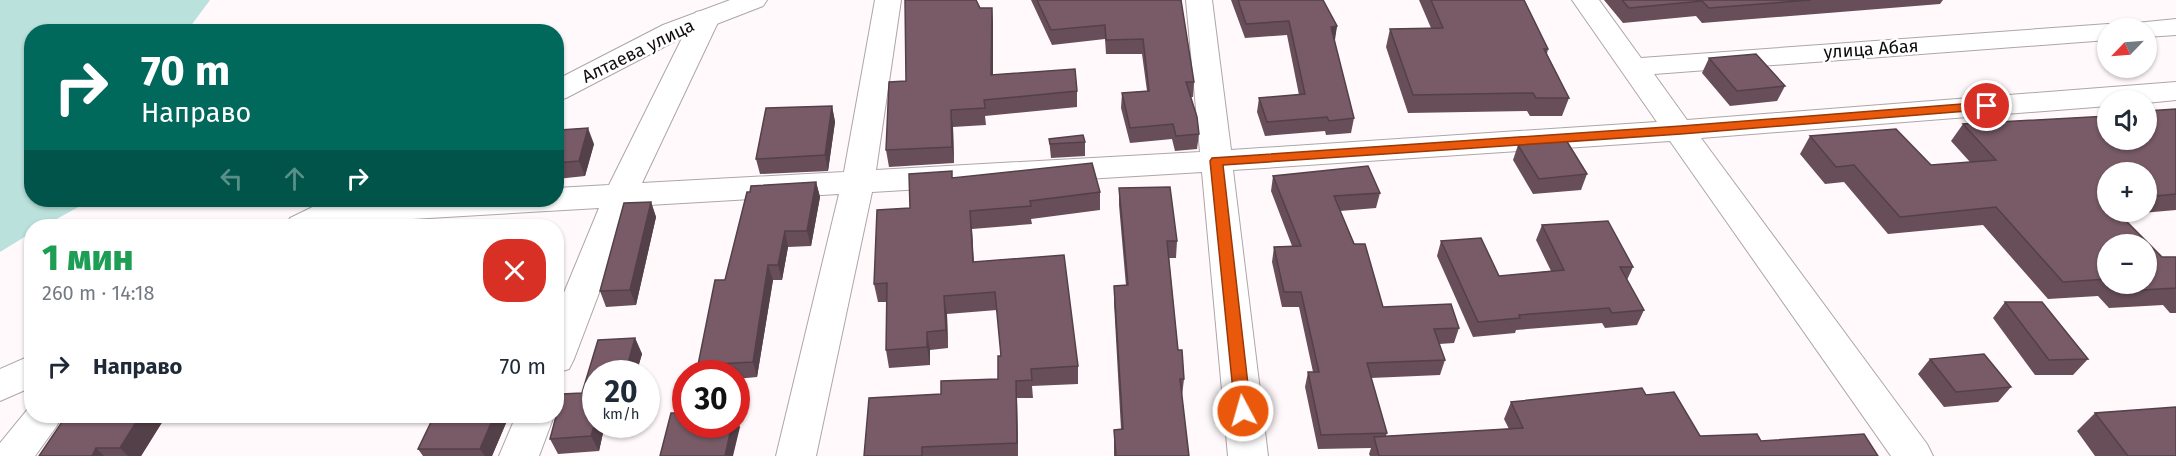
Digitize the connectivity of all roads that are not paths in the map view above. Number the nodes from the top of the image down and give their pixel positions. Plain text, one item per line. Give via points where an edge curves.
1 (754, 0) edge
2 (888, 0) edge
3 (1199, 0) edge
4 (1585, 0) edge
5 (706, 18) junction
6 (2176, 27) edge
7 (2157, 28) edge
8 (2097, 33) edge
9 (1634, 67) junction
10 (564, 88) edge
11 (2176, 91) edge
12 (1681, 130) junction
13 (1216, 161) junction
14 (858, 181) junction
15 (620, 195) junction
16 (564, 198) edge
17 (431, 207) edge
18 (328, 213) edge
19 (564, 338) edge
20 (24, 373) edge
21 (0, 386) edge
22 (39, 423) edge
23 (532, 423) edge
24 (13, 456) edge
25 (519, 456) edge
26 (796, 456) edge
27 (1248, 456) edge
28 (1913, 456) edge

1 - 5 street, Алтаева улица
2 - 14 street
3 - 13 street
4 - 9 street
5 - 10 street, Алтаева улица
5 - 15 street
6 - 7 street
8 - 9 street, улица Абая
9 - 12 street
11 - 12 street
12 - 13 street
12 - 28 street
13 - 14 street
13 - 27 street
14 - 15 street
14 - 26 street
15 - 16 street
15 - 19 street
17 - 18 street
20 - 21 street
22 - 24 street
23 - 25 street

